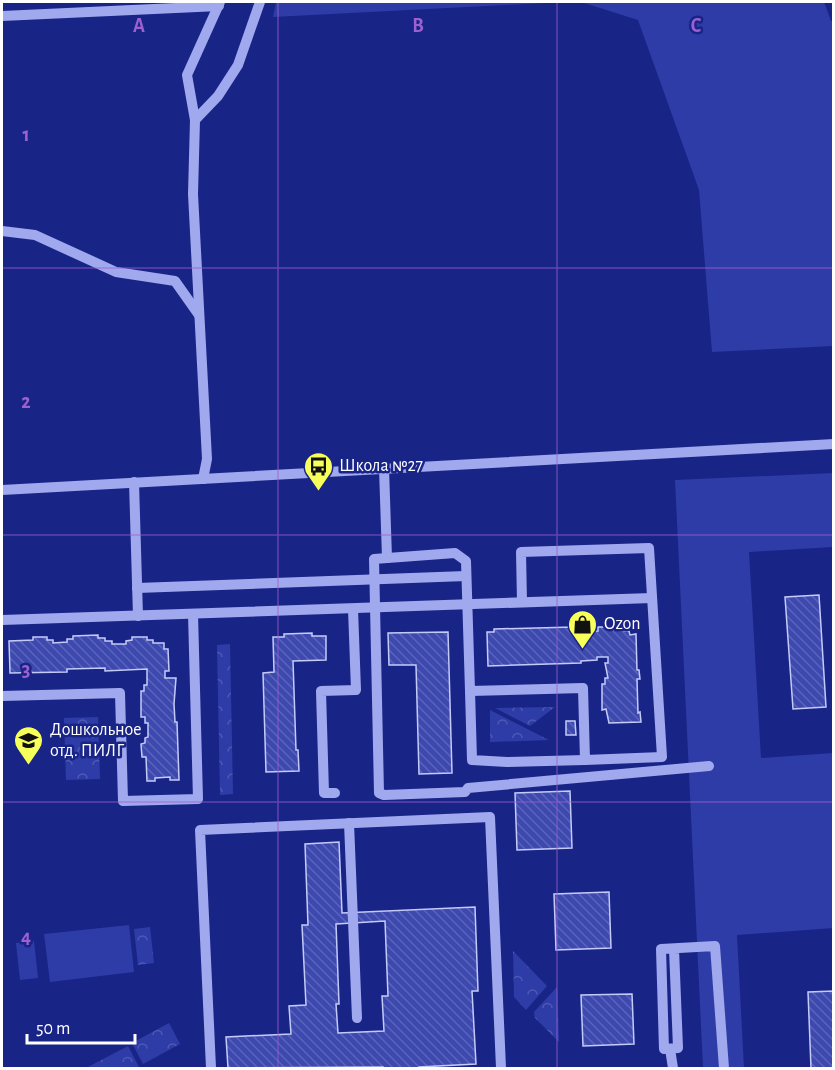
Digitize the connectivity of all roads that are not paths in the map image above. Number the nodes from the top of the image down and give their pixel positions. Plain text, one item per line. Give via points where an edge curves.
1 (260, 2) edge
2 (220, 4) edge
3 (178, 5) edge
4 (2, 16) edge
5 (195, 120) junction
6 (2, 231) edge
7 (199, 315) junction
8 (834, 444) edge
9 (384, 468) junction
10 (203, 479) junction
11 (134, 482) junction
12 (2, 490) edge
13 (387, 558) junction
14 (466, 576) junction
15 (374, 579) junction
16 (137, 588) junction
17 (652, 598) junction
18 (522, 603) junction
19 (468, 604) junction
20 (353, 609) junction
21 (375, 609) junction
22 (193, 614) junction
23 (138, 616) junction
24 (2, 620) edge
25 (470, 692) junction
26 (2, 696) edge
27 (585, 760) junction
28 (709, 766) dead end
29 (335, 793) dead end
30 (349, 823) junction
31 (357, 1018) dead end
32 (210, 1068) edge
33 (501, 1068) edge
34 (673, 1068) edge
35 (724, 1068) edge

1 - 5 street via 238,65 218,96
2 - 3 street
2 - 5 street via 187,75
3 - 4 street
5 - 7 street via 193,194
6 - 7 street via 35,235 116,272 175,281
7 - 10 street via 207,459
8 - 9 street
9 - 10 street
9 - 13 street
10 - 11 street
11 - 12 street
11 - 16 street
13 - 14 street via 455,553 466,561
13 - 15 street via 374,559
14 - 15 street
14 - 19 street
15 - 16 street
15 - 21 street
16 - 23 street
17 - 18 street
17 - 18 street via 649,548 520,552
17 - 27 street via 662,757
18 - 19 street
19 - 21 street
19 - 25 street
20 - 21 street
20 - 22 street
20 - 29 street via 356,690 321,691 324,793
21 - 28 street via 379,793 465,792 468,788
22 - 23 street
22 - 26 street via 198,799 123,801 120,693
23 - 24 street
25 - 27 street via 472,760
25 - 27 street via 583,688
30 - 31 street
30 - 32 street via 200,830
30 - 33 street via 490,817
34 - 35 street via 670,1049 664,1049 661,949 715,946

